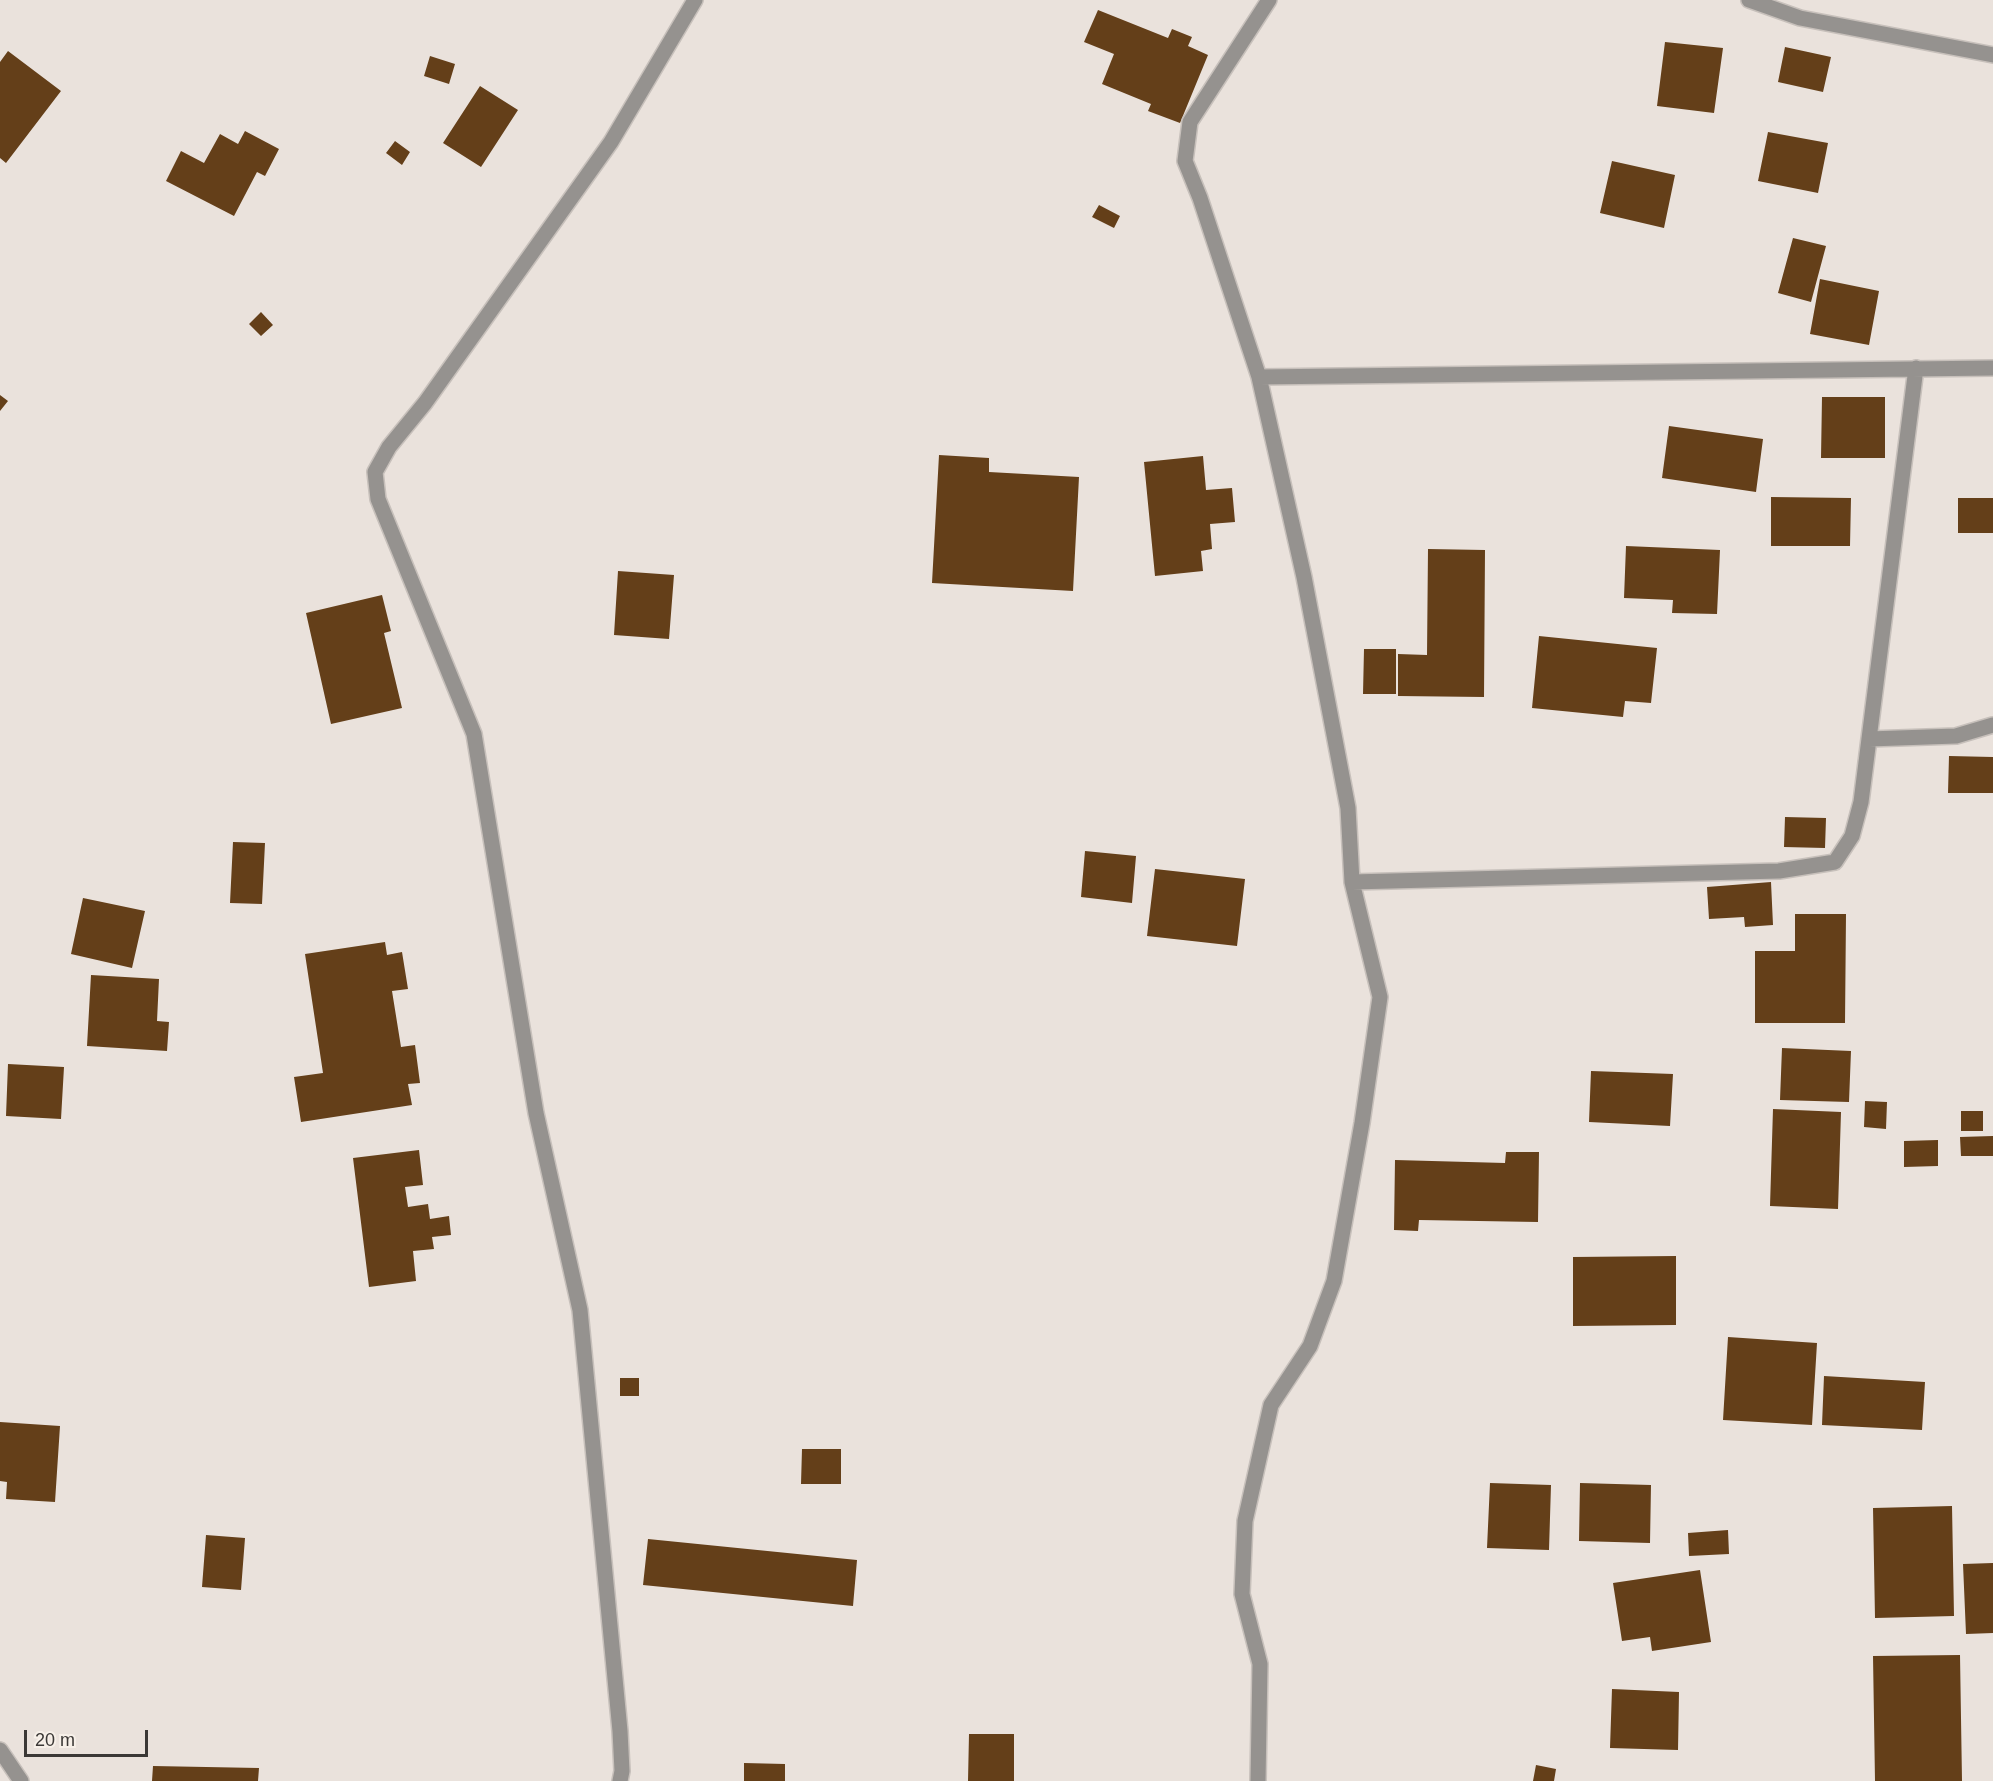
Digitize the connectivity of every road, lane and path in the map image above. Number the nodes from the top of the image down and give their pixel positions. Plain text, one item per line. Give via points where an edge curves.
1 (695, 0) edge
2 (1269, 0) edge
3 (1749, 0) edge
4 (1993, 55) edge
5 (1916, 368) junction
6 (1993, 368) edge
7 (1259, 377) junction
8 (1993, 725) edge
9 (1869, 739) junction
10 (1352, 882) junction
11 (0, 1750) edge
12 (21, 1781) edge
13 (620, 1781) edge
14 (1258, 1781) edge

1 - 13 street via 611,142 425,403 389,447 375,472 378,499 474,734 537,1113 580,1310 620,1731
2 - 7 street via 1190,123 1185,160
3 - 4 street via 1800,18
5 - 6 street
5 - 7 street
5 - 9 street
7 - 10 street via 1304,577 1348,808
8 - 9 street via 1956,736
9 - 10 street via 1852,836 1835,862 1779,871
10 - 14 street via 1380,997 1362,1123 1334,1281 1310,1346 1271,1405 1245,1521 1242,1594 1260,1664
11 - 12 street

